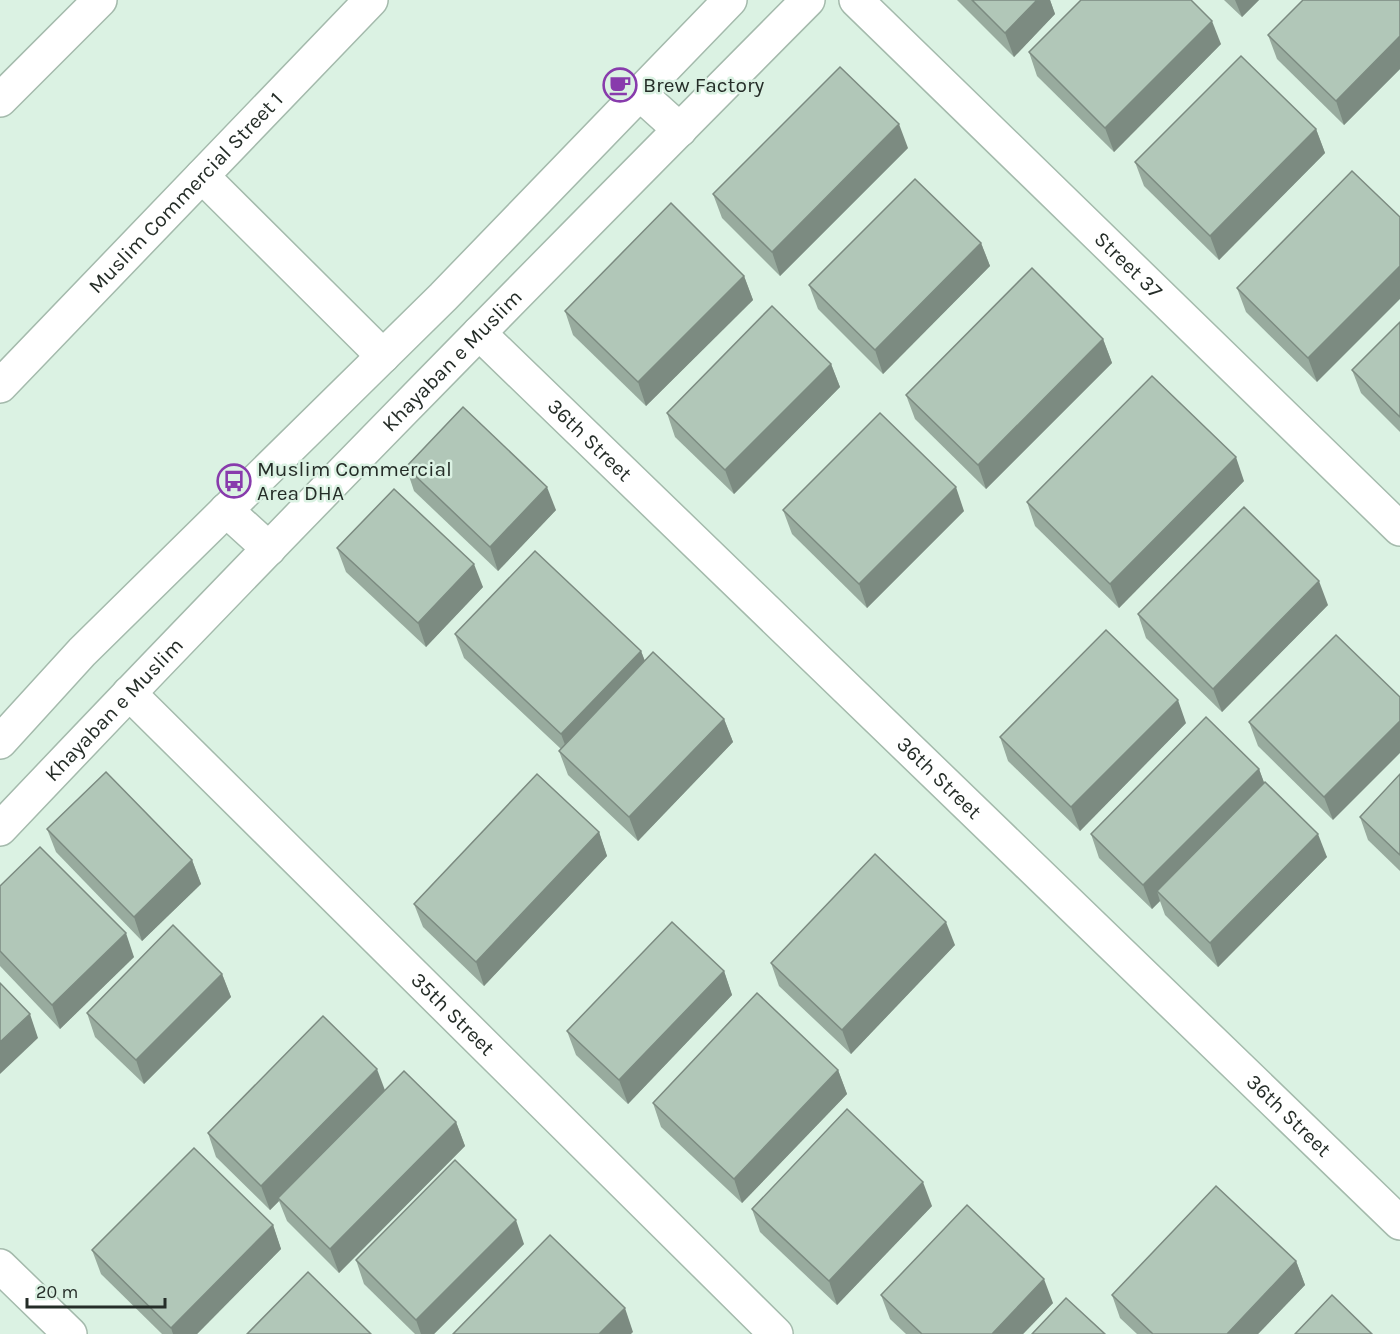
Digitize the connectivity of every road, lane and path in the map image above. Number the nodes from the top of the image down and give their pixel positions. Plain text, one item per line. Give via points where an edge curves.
1 (371, 0) edge
2 (730, 0) edge
3 (808, 0) edge
4 (856, 0) edge
5 (84, 5) edge
6 (639, 93) junction
7 (0, 99) edge
8 (680, 130) junction
9 (202, 176) junction
10 (479, 333) junction
11 (383, 356) junction
12 (0, 386) edge
13 (226, 510) junction
14 (1400, 529) edge
15 (268, 549) junction
16 (129, 693) junction
17 (0, 742) edge
18 (0, 829) edge
19 (1400, 1223) edge
20 (0, 1266) edge
21 (70, 1334) edge
22 (776, 1334) edge

1 - 9 street, Muslim Commercial Street 1
2 - 6 street
3 - 8 street, Khayaban e Muslim
4 - 14 street, Street 37
5 - 7 street
6 - 8 street
6 - 11 street
8 - 10 street, Khayaban e Muslim
9 - 11 street
9 - 12 street, Muslim Commercial Street 1
10 - 15 street, Khayaban e Muslim
10 - 19 street, 36th Street
11 - 13 street
13 - 15 street
13 - 17 street via 82,652
15 - 16 street, Khayaban e Muslim
16 - 18 street, Khayaban e Muslim
16 - 22 street, 35th Street
20 - 21 street

